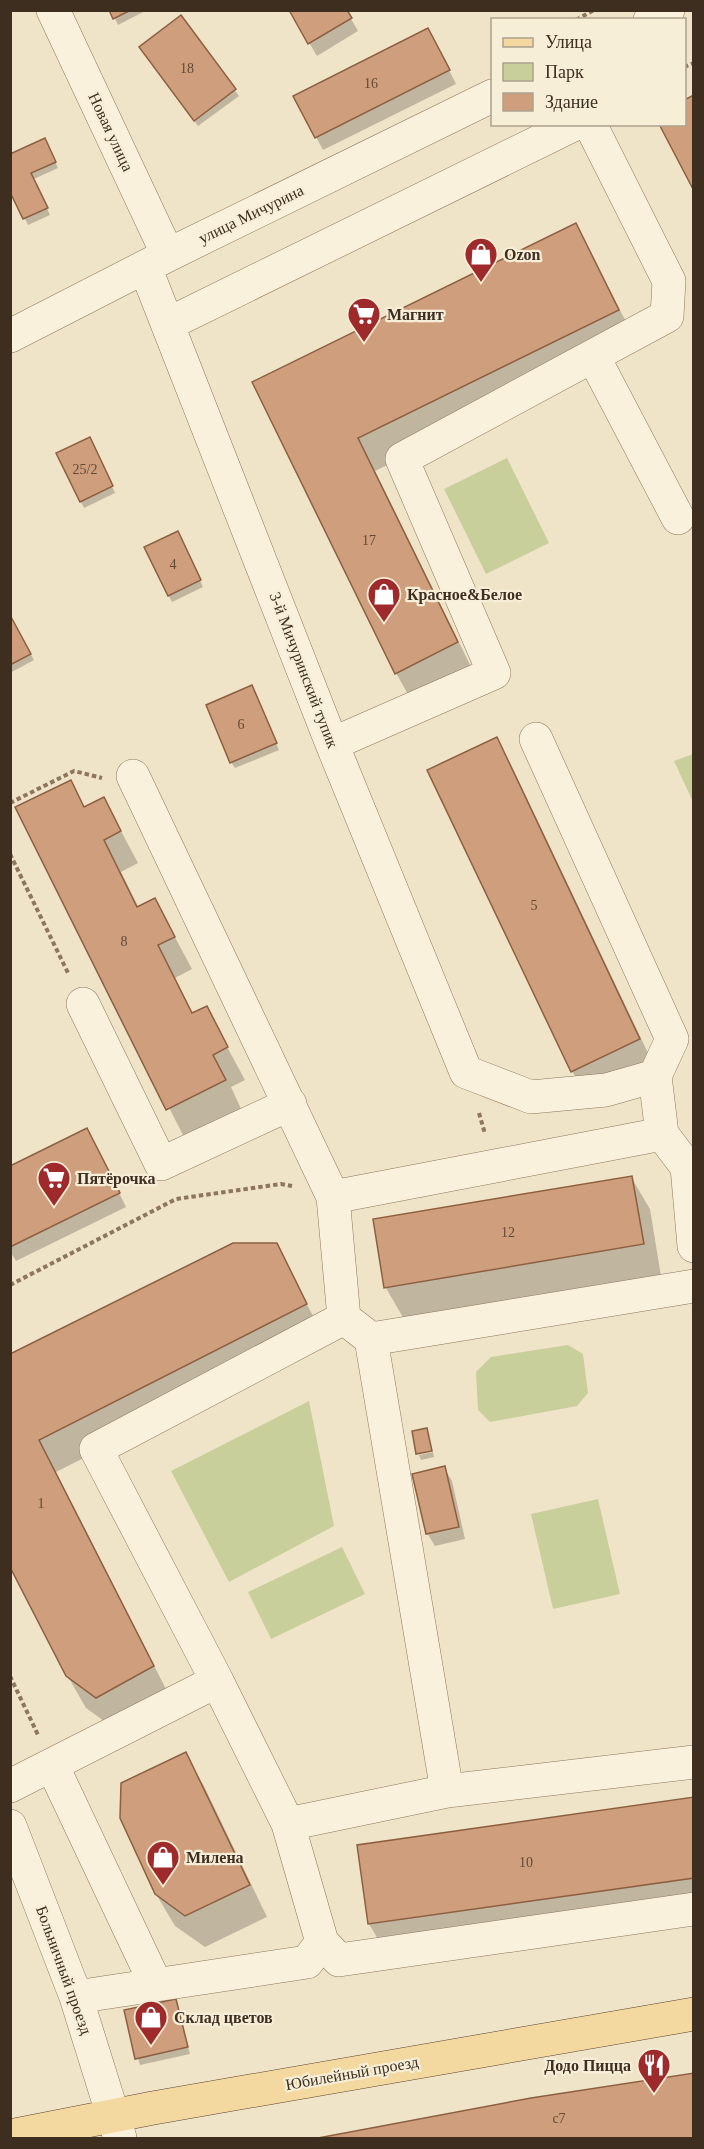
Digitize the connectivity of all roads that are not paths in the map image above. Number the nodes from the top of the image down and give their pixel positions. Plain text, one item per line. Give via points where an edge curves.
1 (53, 10) edge
2 (668, 10) edge
3 (654, 18) edge
4 (491, 96) edge
5 (572, 126) edge
6 (591, 126) edge
7 (157, 261) junction
8 (681, 274) edge
9 (168, 324) junction
10 (10, 336) edge
11 (593, 356) junction
12 (678, 518) dead end
13 (536, 739) dead end
14 (333, 744) junction
15 (135, 781) road end
16 (83, 1004) road end
17 (655, 1076) junction
18 (290, 1104) junction
19 (662, 1134) junction
20 (690, 1166) edge
21 (333, 1197) junction
22 (693, 1246) edge
23 (693, 1286) edge
24 (344, 1318) junction
25 (371, 1339) junction
26 (217, 1681) junction
27 (693, 1762) edge
28 (52, 1765) junction
29 (10, 1786) edge
30 (447, 1791) junction
31 (288, 1824) junction
32 (10, 1826) edge
33 (693, 1910) edge
34 (322, 1942) junction
35 (156, 1985) junction
36 (76, 1997) junction
37 (693, 2014) edge
38 (116, 2127) edge
39 (10, 2136) edge

1 - 7 street, Новая улица
2 - 3 street
4 - 7 street, улица Мичурина
5 - 9 street
6 - 8 street
7 - 9 street, 3-й Мичуринский тупик
7 - 10 street, улица Мичурина
8 - 11 street via 668,316
9 - 14 street, 3-й Мичуринский тупик
11 - 12 street
11 - 14 street via 402,459 494,673
13 - 17 street via 672,1039
14 - 17 street, 3-й Мичуринский тупик via 466,1072 531,1097 606,1090
15 - 18 street
16 - 18 street via 161,1164
17 - 19 street
18 - 21 street
19 - 20 street
19 - 21 street
20 - 22 street
21 - 24 street
23 - 25 street
24 - 25 street
24 - 26 street via 96,1449
25 - 30 street
26 - 28 street
26 - 31 street
27 - 30 street
28 - 29 street
28 - 35 street
30 - 31 street
31 - 34 street
32 - 36 street, Больничный проезд
33 - 34 street via 339,1960
34 - 35 street via 307,1962
35 - 36 street
36 - 38 street, Больничный проезд
37 - 38 main road, Юбилейный проезд
38 - 39 main road, Юбилейный проезд

